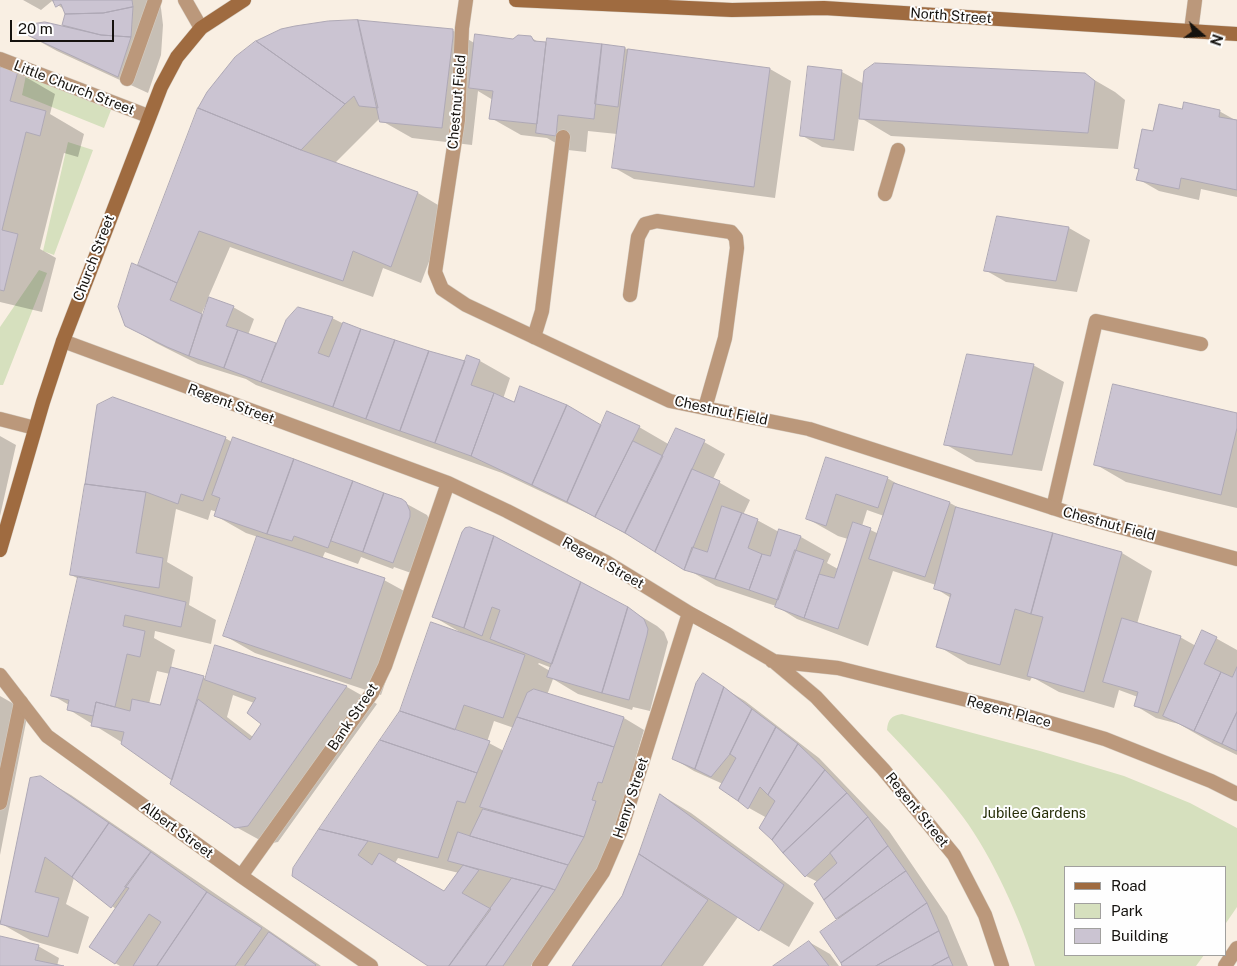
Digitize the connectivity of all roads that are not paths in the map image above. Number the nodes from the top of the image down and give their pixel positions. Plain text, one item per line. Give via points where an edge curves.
1 (155, 0) edge
2 (185, 0) edge
3 (244, 0) edge
4 (466, 0) edge
5 (516, 0) edge
6 (1195, 0) edge
7 (732, 5) edge
8 (201, 28) junction
9 (1191, 31) junction
10 (1237, 34) edge
11 (0, 59) edge
12 (127, 79) dead end
13 (148, 116) junction
14 (563, 137) dead end
15 (898, 150) dead end
16 (885, 194) dead end
17 (630, 295) dead end
18 (534, 337) junction
19 (63, 341) junction
20 (1201, 344) dead end
21 (705, 408) junction
22 (0, 420) edge
23 (35, 428) junction
24 (448, 483) junction
25 (1053, 508) junction
26 (0, 550) edge
27 (1237, 559) edge
28 (689, 613) junction
29 (772, 660) junction
30 (0, 676) edge
31 (21, 702) junction
32 (1237, 794) edge
33 (0, 803) edge
34 (241, 876) junction
35 (1237, 948) edge
36 (371, 966) edge
37 (539, 966) edge
38 (1002, 966) edge
39 (1226, 966) edge

1 - 12 street
2 - 8 street
3 - 8 main road, Church Street
4 - 18 street, Chestnut Field via 458,120 435,272 442,289
5 - 7 main road, North Street
6 - 9 street
7 - 9 main road, North Street
8 - 13 main road, Church Street via 177,57
9 - 10 main road, North Street
11 - 13 street, Little Church Street
13 - 19 main road, Church Street
14 - 18 street via 542,311
15 - 16 street
17 - 21 street via 638,237 646,224 657,221 731,232 736,238 725,338
18 - 21 street, Chestnut Field via 670,401
19 - 23 main road, Church Street
19 - 24 street, Regent Street
20 - 25 street via 1096,321
21 - 25 street, Chestnut Field via 809,429
22 - 23 street
23 - 26 main road, Church Street
24 - 28 street, Regent Street via 606,562
24 - 34 street, Bank Street via 386,666 372,693
25 - 27 street, Chestnut Field
28 - 29 street, Regent Street
28 - 37 street, Henry Street via 621,830 603,872
29 - 32 street, Regent Place via 838,668 999,708 1105,739
29 - 38 street, Regent Street via 823,704 883,769 954,855 985,915
30 - 31 street, Albert Street
31 - 33 street
31 - 34 street, Albert Street via 47,736
34 - 36 street, Albert Street
35 - 39 street

